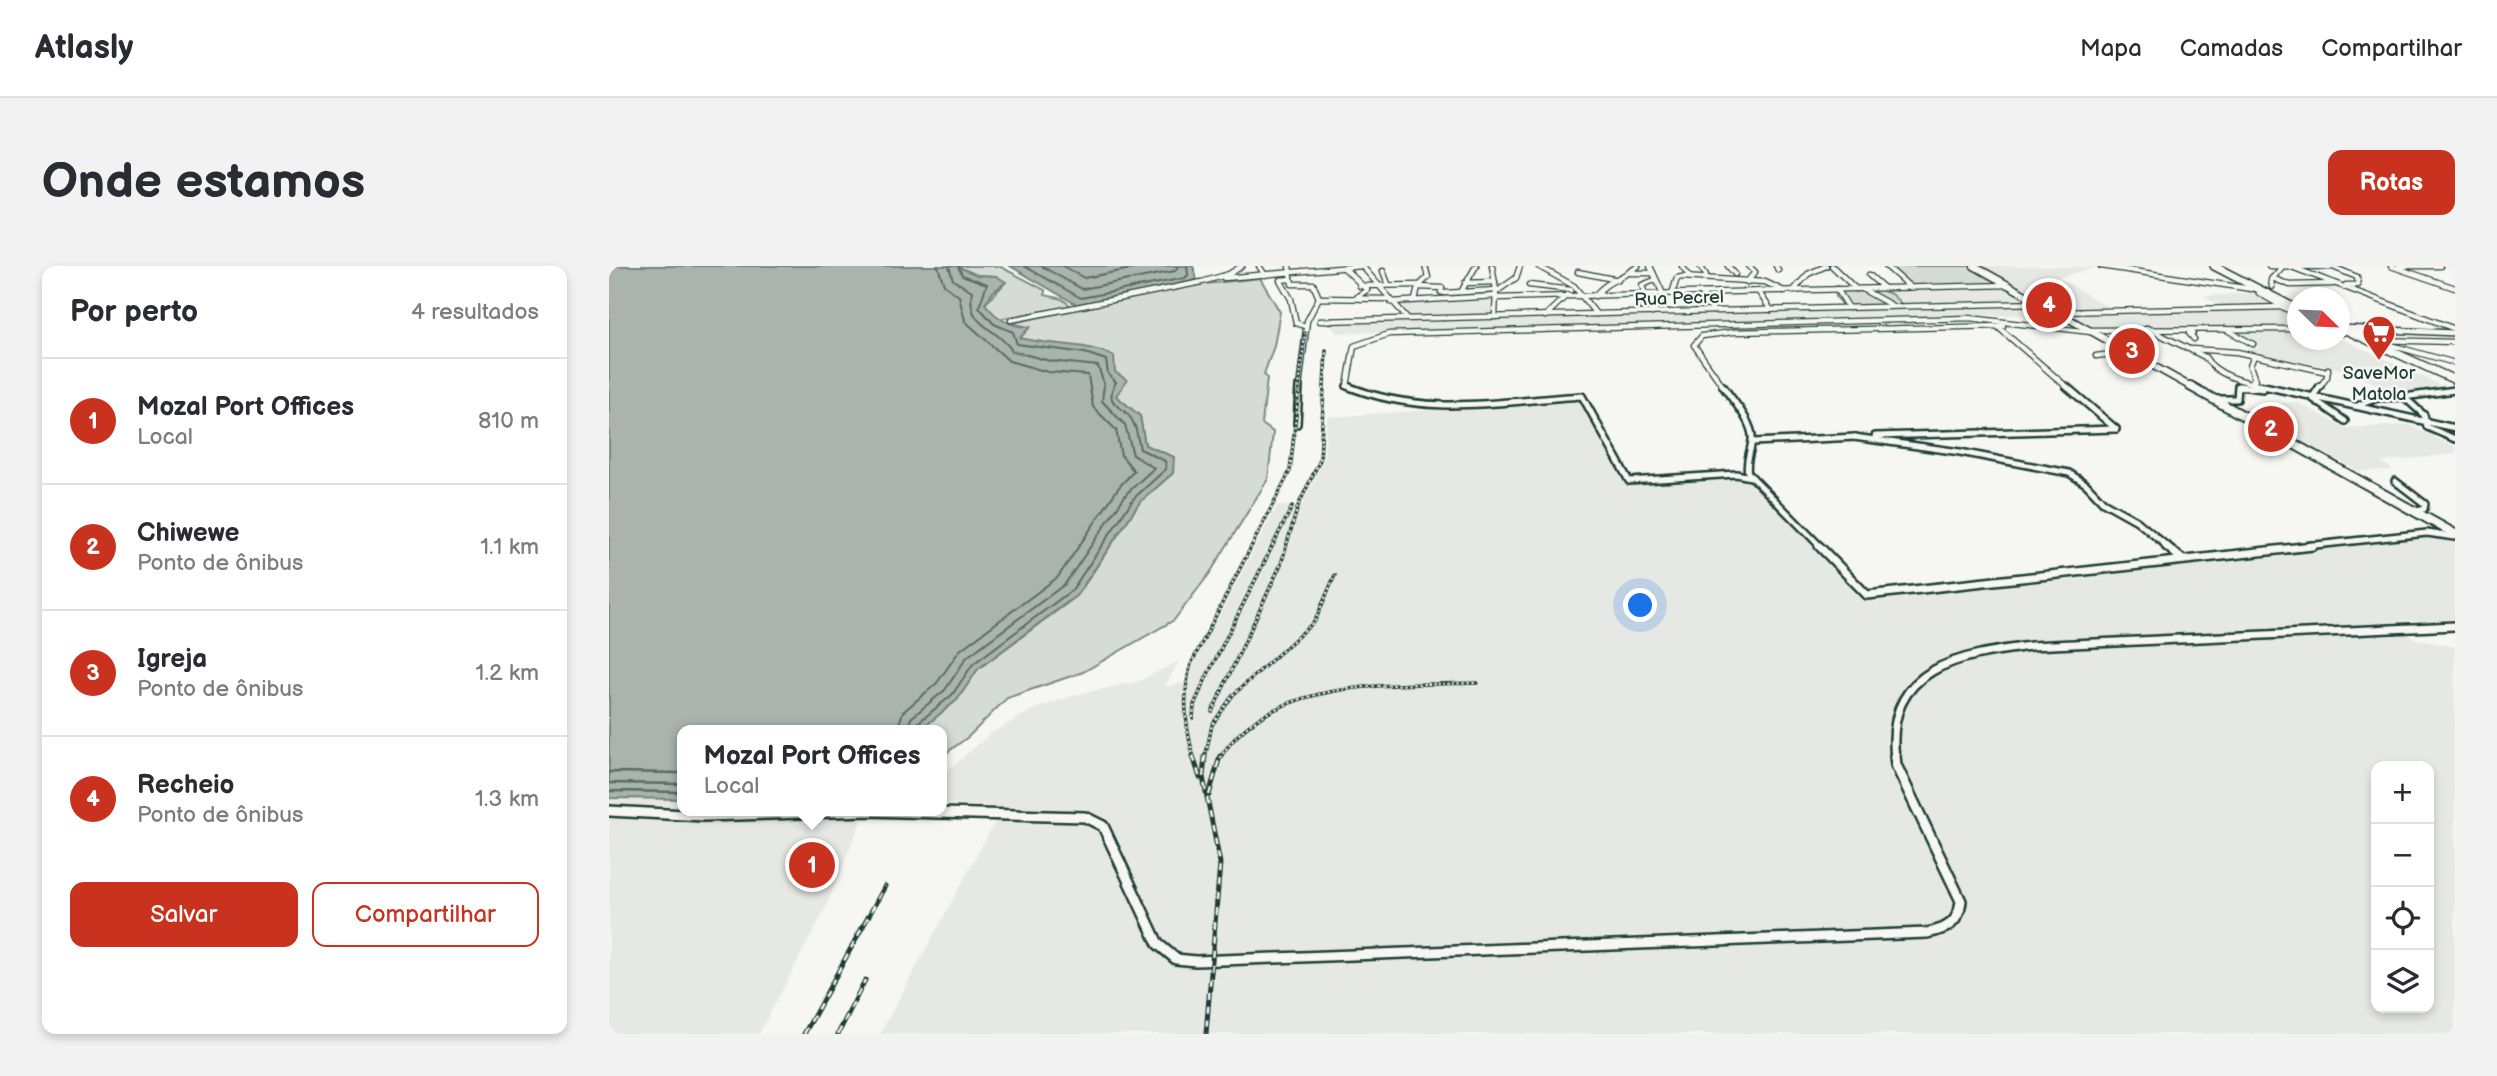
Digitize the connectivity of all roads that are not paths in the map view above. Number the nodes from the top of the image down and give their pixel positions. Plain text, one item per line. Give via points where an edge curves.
1 (1242, 266) edge
2 (1259, 266) edge
3 (1289, 266) edge
4 (1362, 266) edge
5 (1425, 266) edge
6 (1476, 266) edge
7 (1492, 266) edge
8 (1520, 266) edge
9 (1538, 266) edge
10 (1586, 266) edge
11 (1638, 266) edge
12 (1650, 266) edge
13 (1682, 266) edge
14 (1700, 266) edge
15 (1728, 266) edge
16 (1749, 266) edge
17 (1826, 266) edge
18 (1832, 266) edge
19 (1886, 266) edge
20 (1974, 266) edge
21 (2101, 266) edge
22 (2207, 266) edge
23 (2216, 266) edge
24 (2269, 266) edge
25 (2333, 266) edge
26 (2391, 266) edge
27 (2440, 266) edge
28 (2282, 267) edge
29 (2290, 267) edge
30 (1330, 268) edge
31 (1344, 268) junction
32 (1383, 271) dead end
33 (1292, 273) junction
34 (1630, 273) junction
35 (1653, 273) junction
36 (1735, 274) dead end
37 (1265, 275) junction
38 (1869, 275) dead end
39 (1689, 276) junction
40 (1218, 278) junction
41 (1697, 278) junction
42 (2272, 278) junction
43 (1291, 279) junction
44 (1655, 279) junction
45 (1619, 280) junction
46 (1495, 282) junction
47 (1574, 282) junction
48 (1725, 282) junction
49 (1747, 282) junction
50 (1465, 283) junction
51 (1388, 284) junction
52 (1380, 285) junction
53 (1529, 285) dead end
54 (2009, 285) junction
55 (2340, 285) junction
56 (1360, 286) junction
57 (1419, 286) junction
58 (2272, 287) dead end
59 (1884, 288) junction
60 (1910, 288) junction
61 (2455, 288) edge
62 (1837, 289) junction
63 (1859, 289) junction
64 (2251, 289) junction
65 (1793, 290) junction
66 (1759, 291) junction
67 (1771, 291) junction
68 (1784, 291) junction
69 (1461, 292) junction
70 (1730, 292) junction
71 (1699, 293) junction
72 (1496, 294) junction
73 (1665, 294) junction
74 (1672, 294) junction
75 (1647, 295) junction
76 (1566, 296) junction
77 (1584, 296) junction
78 (1595, 296) junction
79 (1319, 298) junction
80 (1782, 298) dead end
81 (1362, 299) junction
82 (1389, 300) junction
83 (1415, 300) junction
84 (2287, 300) edge
85 (2287, 300) edge
86 (2040, 303) junction
87 (1640, 307) dead end
88 (1893, 307) junction
89 (2284, 307) junction
90 (1849, 308) junction
91 (2287, 309) edge
92 (1771, 310) junction
93 (1713, 311) junction
94 (1730, 311) junction
95 (2057, 312) junction
96 (1651, 313) junction
97 (1595, 314) junction
98 (1545, 316) junction
99 (1495, 317) junction
100 (1408, 319) junction
101 (1011, 320) dead end
102 (1320, 321) dead end
103 (1795, 322) junction
104 (2006, 324) junction
105 (2077, 324) junction
106 (1305, 326) junction
107 (1998, 327) junction
108 (2147, 328) junction
109 (2187, 328) junction
110 (2224, 328) junction
111 (2071, 329) junction
112 (2287, 329) edge
113 (1797, 330) junction
114 (2350, 330) edge
115 (2091, 331) junction
116 (2350, 331) edge
117 (2455, 331) edge
118 (2350, 332) edge
119 (2194, 340) dead end
120 (2376, 340) junction
121 (2455, 342) edge
122 (2138, 343) dead end
123 (2114, 344) junction
124 (2253, 344) dead end
125 (2189, 349) junction
126 (2128, 352) junction
127 (2096, 356) dead end
128 (2255, 356) junction
129 (2455, 363) edge
130 (2251, 381) junction
131 (2455, 381) edge
132 (2274, 389) junction
133 (2455, 390) edge
134 (2313, 395) junction
135 (2404, 397) junction
136 (2212, 399) junction
137 (2359, 405) junction
138 (2346, 421) dead end
139 (2426, 423) junction
140 (1297, 424) dead end
141 (2455, 428) edge
142 (1854, 437) junction
143 (2455, 439) edge
144 (1754, 442) junction
145 (1751, 477) junction
146 (2395, 481) dead end
147 (2413, 510) junction
148 (2429, 519) junction
149 (2427, 533) junction
150 (2455, 536) edge
151 (2183, 560) junction
152 (2455, 626) edge
153 (609, 811) edge
154 (947, 813) edge
155 (677, 815) edge

1 - 40 street
2 - 37 street
3 - 33 street
4 - 31 street
4 - 52 street
5 - 57 street via 1428,277
6 - 50 street
7 - 46 street
8 - 72 street via 1516,278
9 - 47 street
10 - 47 street
11 - 34 street
12 - 35 street
13 - 39 street
14 - 39 street via 1705,275
15 - 36 street
16 - 49 street via 1755,272
17 - 65 street via 1808,274
18 - 63 street
19 - 60 street
20 - 54 main road
21 - 64 street
22 - 64 street
23 - 84 highway
23 - 85 highway
24 - 28 street
25 - 29 street
25 - 55 street via 2357,277 2358,285
26 - 27 street
26 - 61 street
28 - 29 street
28 - 42 street
29 - 55 street
30 - 31 street
30 - 33 street
31 - 56 street
32 - 51 street
33 - 37 street
33 - 43 street
34 - 35 street
34 - 45 street
35 - 44 street
37 - 40 street
38 - 59 street
39 - 41 street
39 - 74 street via 1677,278
40 - 101 street
41 - 48 street
41 - 71 street
42 - 55 street via 2290,285
42 - 58 street
43 - 79 street via 1293,284 1313,284
43 - 106 street via 1280,280 1291,299 1296,323
44 - 73 street
44 - 75 street via 1642,285
45 - 47 street
45 - 78 street via 1601,286
46 - 50 street
46 - 72 street
47 - 53 street
47 - 76 street
47 - 77 street
48 - 49 street
48 - 66 street
49 - 68 street via 1772,283
50 - 69 street
51 - 52 street
51 - 57 street
52 - 56 street
52 - 82 street
54 - 60 street
54 - 86 main road
55 - 117 street
56 - 81 street via 1367,290 1358,296
57 - 69 street
57 - 83 street
59 - 60 street
59 - 63 street
62 - 63 street
62 - 65 street
62 - 90 street
63 - 88 street
64 - 89 street
65 - 68 street
66 - 67 street
66 - 70 street
66 - 92 street
67 - 68 street
67 - 80 street
69 - 72 street
70 - 71 street
70 - 94 street
71 - 74 street
71 - 93 street
72 - 76 street
72 - 83 street
72 - 99 street
73 - 74 street
73 - 75 street
73 - 96 street
75 - 78 street
75 - 87 street
76 - 77 street
76 - 98 street
77 - 78 street
77 - 97 street
79 - 81 street
79 - 106 street via 1310,307
81 - 82 street
82 - 83 street
82 - 100 street
86 - 88 street, Rua Pecrel
86 - 95 main road
88 - 90 street, Rua Pecrel
89 - 91 street
89 - 95 street
90 - 92 street, Rua Pecrel
92 - 94 street, Rua Pecrel
93 - 94 street, Rua Pecrel
93 - 96 street, Rua Pecrel
95 - 105 main road
96 - 97 street, Rua Pecrel
97 - 98 street, Rua Pecrel
98 - 99 street, Rua Pecrel
99 - 100 street, Rua Pecrel
100 - 102 street, Rua Pecrel
103 - 104 street via 1969,318
103 - 113 street
103 - 145 street via 1389,334 1354,346 1347,386 1379,400 1435,407 1582,396 1629,481
104 - 107 street
104 - 111 street
105 - 111 street
105 - 115 main road
106 - 140 street
107 - 113 street
107 - 142 street via 2116,429
108 - 109 street
108 - 115 street
108 - 125 street
109 - 110 street
109 - 119 street
110 - 112 street
110 - 124 street
111 - 115 street
113 - 144 street via 1714,334 1695,342 1743,415
114 - 117 street
115 - 123 main road
116 - 120 street
118 - 131 highway
120 - 121 street
120 - 129 street
122 - 123 street
123 - 126 main road
125 - 128 street
125 - 130 street via 2205,357 2216,370
126 - 127 street
126 - 136 main road
128 - 130 street via 2249,364 2255,380
128 - 134 street via 2327,370
130 - 132 street
132 - 134 street
132 - 136 street via 2238,386 2237,399
133 - 135 street
134 - 137 street
134 - 138 street via 2317,403
135 - 137 street via 2377,398
135 - 139 street via 2424,415
136 - 147 main road
137 - 139 street
139 - 141 street
139 - 143 street
142 - 144 street
142 - 151 street via 2069,473 2103,502 2137,520
144 - 145 street via 1746,464
145 - 151 street via 1867,596
146 - 147 street via 2425,503 2424,509
147 - 148 main road
148 - 149 street via 2432,526
148 - 150 main road
149 - 150 street
149 - 151 street
152 - 154 street via 2031,646 1977,652 1930,671 1900,702 1892,722 1892,747 1899,770 1961,901 1954,924 1927,933 1177,959 1158,944 1103,826 1086,817
153 - 155 street

